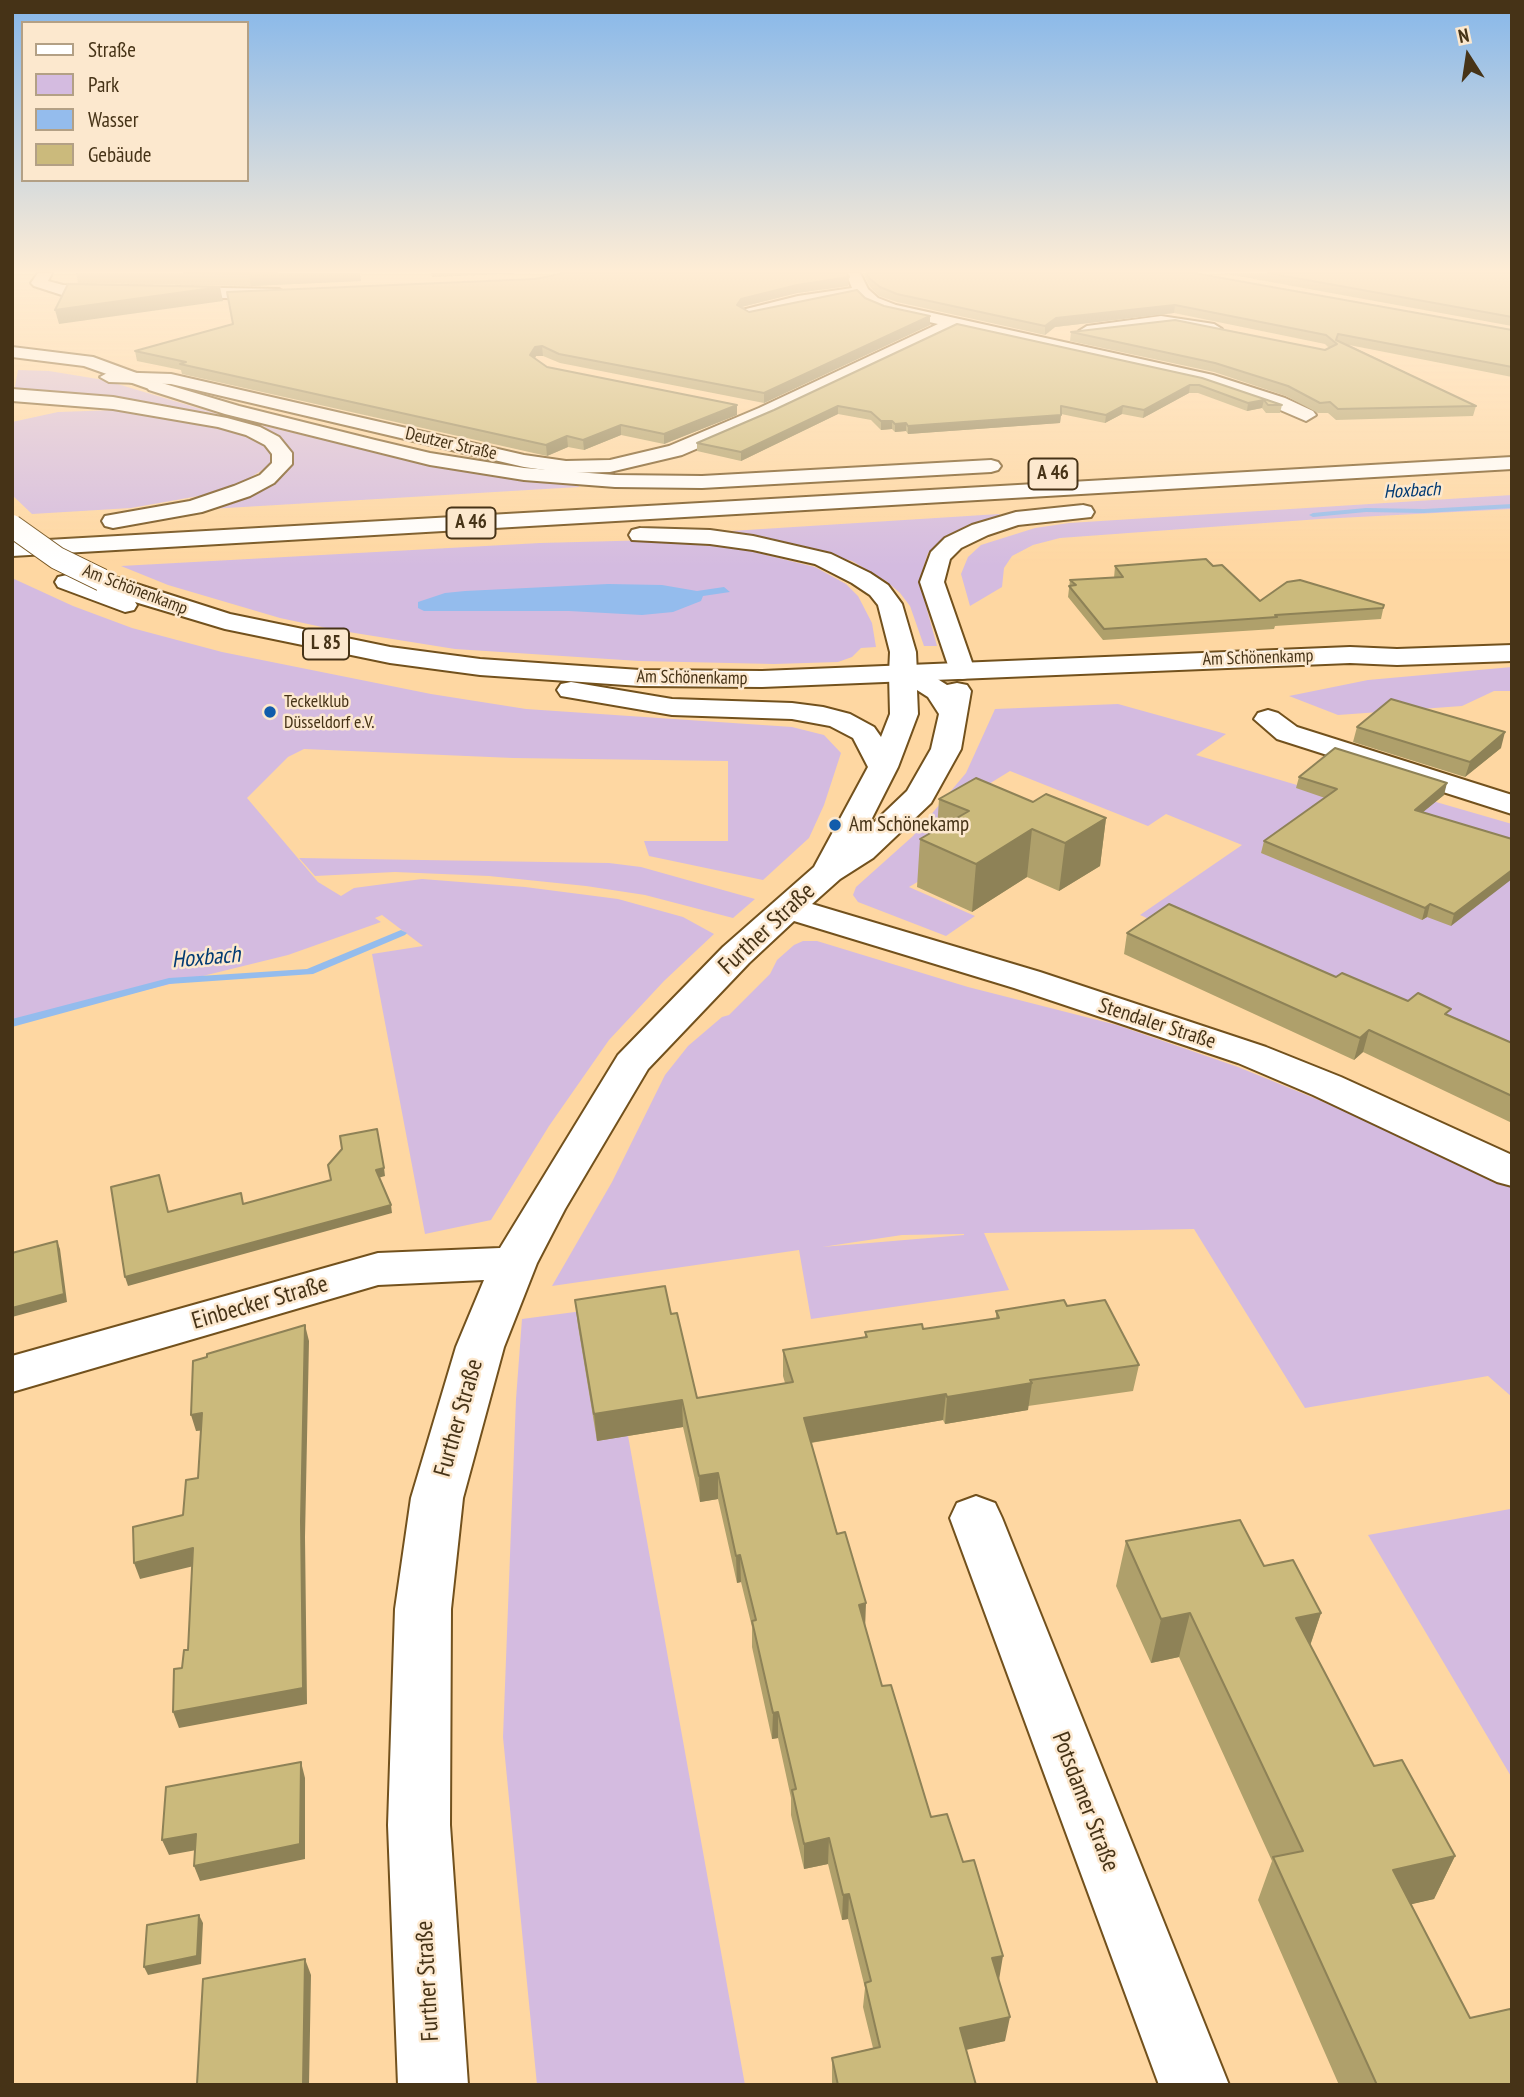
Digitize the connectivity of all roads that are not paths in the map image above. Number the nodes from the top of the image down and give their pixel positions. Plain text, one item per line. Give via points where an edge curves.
1 (77, 371) edge
2 (115, 371) edge
3 (853, 371) edge
4 (1171, 371) edge
5 (109, 377) junction
6 (132, 377) junction
7 (162, 382) junction
8 (12, 395) edge
9 (739, 407) edge
10 (150, 410) junction
11 (766, 412) junction
12 (19, 414) dead end
13 (1306, 415) edge
14 (1512, 449) edge
15 (1512, 463) edge
16 (1013, 465) dead end
17 (702, 482) junction
18 (595, 500) junction
19 (1102, 510) dead end
20 (61, 528) junction
21 (12, 529) edge
22 (12, 550) edge
23 (12, 564) edge
24 (1512, 653) edge
25 (904, 683) junction
26 (571, 690) junction
27 (952, 692) junction
28 (1268, 719) dead end
29 (883, 766) junction
30 (1512, 805) edge
31 (828, 872) junction
32 (789, 908) junction
33 (1512, 1172) edge
34 (514, 1263) junction
35 (12, 1374) edge
36 (976, 1518) dead end
37 (433, 2085) edge
38 (1194, 2085) edge

1 - 5 main road
2 - 6 main road
3 - 11 main road, Deutzer Straße
4 - 13 main road via 1278,402
5 - 6 main road
5 - 7 main road
6 - 7 main road
7 - 11 main road, Deutzer Straße via 566,467 629,463 675,451
7 - 17 main road via 232,410 442,461 572,478
8 - 10 main road
9 - 11 main road
10 - 12 main road via 75,406
10 - 20 main road via 253,431 272,441 282,453 282,464 267,479 194,507
14 - 18 main road, A 46
15 - 22 main road, A 46
16 - 17 main road
17 - 18 main road
18 - 20 main road, A 46
19 - 27 main road via 1004,523 954,543 939,557 932,582
20 - 21 main road, A 46
21 - 25 main road, Am Schönenkamp / L 85, bridge via 102,580 188,611 390,656 480,667 673,678
22 - 26 main road, Am Schönenkamp / L 85 via 67,582 150,614 271,646 444,675
23 - 25 main road, Further Straße via 583,535 710,537 823,559 879,590 890,604 903,652
24 - 27 main road, Am Schönenkamp / L 85 via 1397,657 1269,673
25 - 26 main road, Am Schönenkamp / L 85 via 829,696
25 - 27 main road, Am Schönenkamp / L 85
25 - 29 main road, Further Straße via 905,714
26 - 29 main road via 672,707 792,711 841,720 864,733
27 - 31 main road, Further Straße via 946,749 920,796 862,851
28 - 30 main road via 1287,733
29 - 31 main road, Further Straße
31 - 32 main road, Further Straße
32 - 33 main road, Stendaler Straße via 1252,1055
32 - 34 main road, Further Straße via 736,955 632,1063 558,1181
34 - 35 main road, Einbecker Straße via 378,1269
34 - 37 main road, Further Straße via 475,1360 437,1498 423,1609 419,1825
36 - 38 main road, Potsdamer Straße

